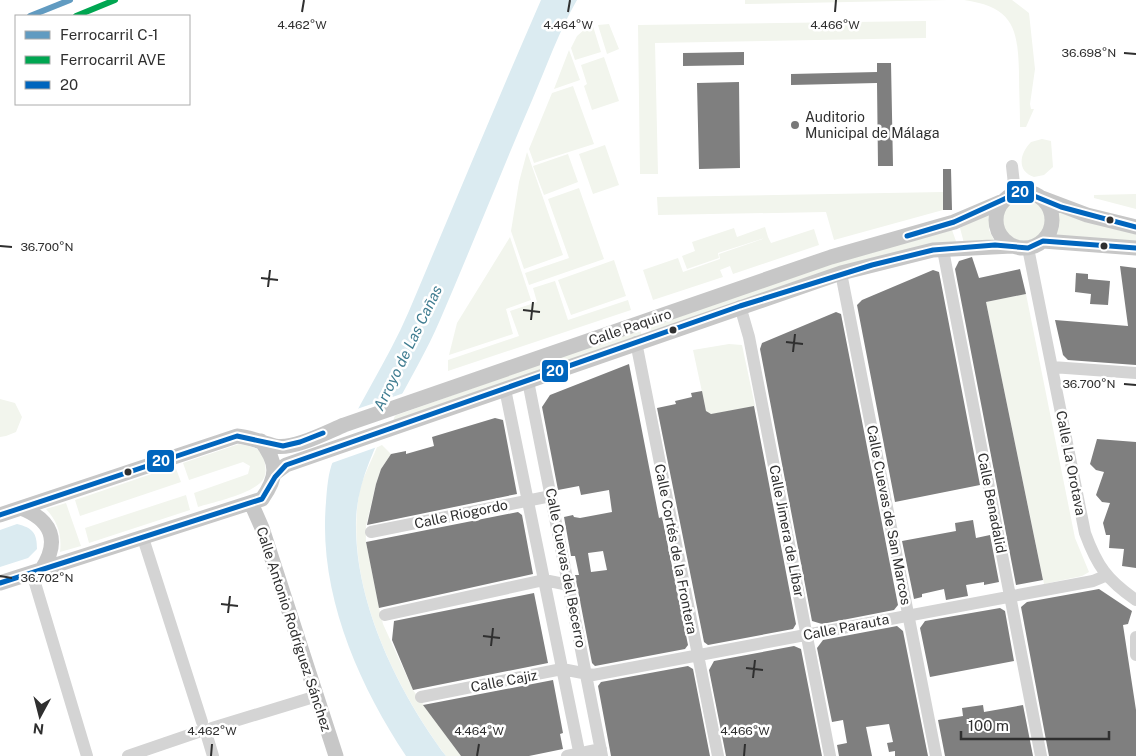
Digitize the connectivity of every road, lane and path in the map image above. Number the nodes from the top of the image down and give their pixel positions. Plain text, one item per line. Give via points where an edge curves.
1 (1012, 166) dead end
2 (1015, 193) junction
3 (1041, 197) junction
4 (1001, 202) junction
5 (1136, 227) edge
6 (1043, 241) junction
7 (1012, 246) junction
8 (1028, 248) junction
9 (1136, 248) edge
10 (942, 250) junction
11 (841, 273) junction
12 (740, 306) junction
13 (636, 342) junction
14 (1052, 367) junction
15 (1136, 373) edge
16 (528, 381) junction
17 (505, 389) junction
18 (260, 440) junction
19 (275, 473) junction
20 (551, 496) junction
21 (528, 500) junction
22 (251, 503) junction
23 (20, 508) junction
24 (0, 515) edge
25 (371, 532) dead end
26 (143, 538) junction
27 (37, 571) junction
28 (1105, 576) junction
29 (544, 580) junction
30 (0, 583) edge
31 (569, 585) junction
32 (1010, 597) junction
33 (1136, 600) edge
34 (385, 615) dead end
35 (908, 615) junction
36 (807, 635) junction
37 (1136, 637) edge
38 (697, 656) junction
39 (1136, 656) edge
40 (562, 669) junction
41 (586, 673) junction
42 (318, 696) junction
43 (421, 697) dead end
44 (205, 730) junction
45 (602, 753) edge
46 (575, 755) edge
47 (87, 756) edge
48 (128, 756) edge
49 (213, 756) edge
50 (336, 756) edge
51 (718, 756) edge
52 (830, 756) edge
53 (936, 756) edge
54 (1041, 756) edge

1 - 2 street
2 - 3 main road via 1031,192
2 - 4 main road
3 - 5 main road via 1087,215
3 - 6 main road via 1050,208 1052,223 1050,233
4 - 7 main road via 996,214 996,227
4 - 18 main road, Calle Paquiro via 954,222 831,257 288,446 274,446
6 - 8 main road
6 - 9 main road
7 - 8 main road
7 - 10 main road, Calle Paquiro
8 - 14 street, Calle La Orotava
10 - 11 main road, Calle Paquiro
10 - 32 street, Calle Benadalid
11 - 12 main road, Calle Paquiro
11 - 35 street, Calle Cuevas de San Marcos
12 - 13 main road, Calle Paquiro
12 - 36 street, Calle Jimera de Líbar via 749,337
13 - 16 main road, Calle Paquiro
13 - 38 street, Calle Cortés de la Frontera
14 - 15 street
14 - 28 street, Calle La Orotava via 1084,533
16 - 17 main road, Calle Paquiro
16 - 20 street, Calle Cuevas del Becerro
17 - 19 main road, Calle Paquiro via 286,465
17 - 21 street, Calle Cuevas del Becerro
18 - 19 main road via 272,455
18 - 23 main road, Calle Paquiro via 237,436
19 - 22 main road via 262,499
20 - 21 street, Calle Riogordo
20 - 31 street, Calle Cuevas del Becerro
21 - 25 street, Calle Riogordo
21 - 29 street, Calle Cuevas del Becerro
22 - 26 main road
22 - 42 main road, Calle Antonio Rodríguez Sánchez
23 - 24 main road, Calle Paquiro
23 - 27 main road via 34,513 50,533 50,557
26 - 27 main road
26 - 44 street
27 - 30 main road
27 - 47 street
28 - 32 street, Calle Parauta via 1093,582
28 - 33 street, Calle La Orotava
29 - 31 street
29 - 34 street
29 - 40 street, Calle Cuevas del Becerro
31 - 41 street, Calle Cuevas del Becerro
32 - 35 street, Calle Parauta
32 - 54 street, Calle Benadalid
35 - 36 street, Calle Parauta
35 - 53 street, Calle Cuevas de San Marcos
36 - 38 street, Calle Parauta
36 - 52 street, Calle Jimera de Líbar
37 - 39 street
38 - 41 street, Calle Parauta via 593,675
38 - 51 street, Calle Cortés de la Frontera
40 - 41 street, Calle Cajiz
40 - 43 street, Calle Cajiz
40 - 46 street, Calle Cuevas del Becerro
41 - 45 street, Calle Cuevas del Becerro
42 - 44 street
42 - 50 main road, Calle Antonio Rodríguez Sánchez
44 - 48 street
44 - 49 street
45 - 46 street

